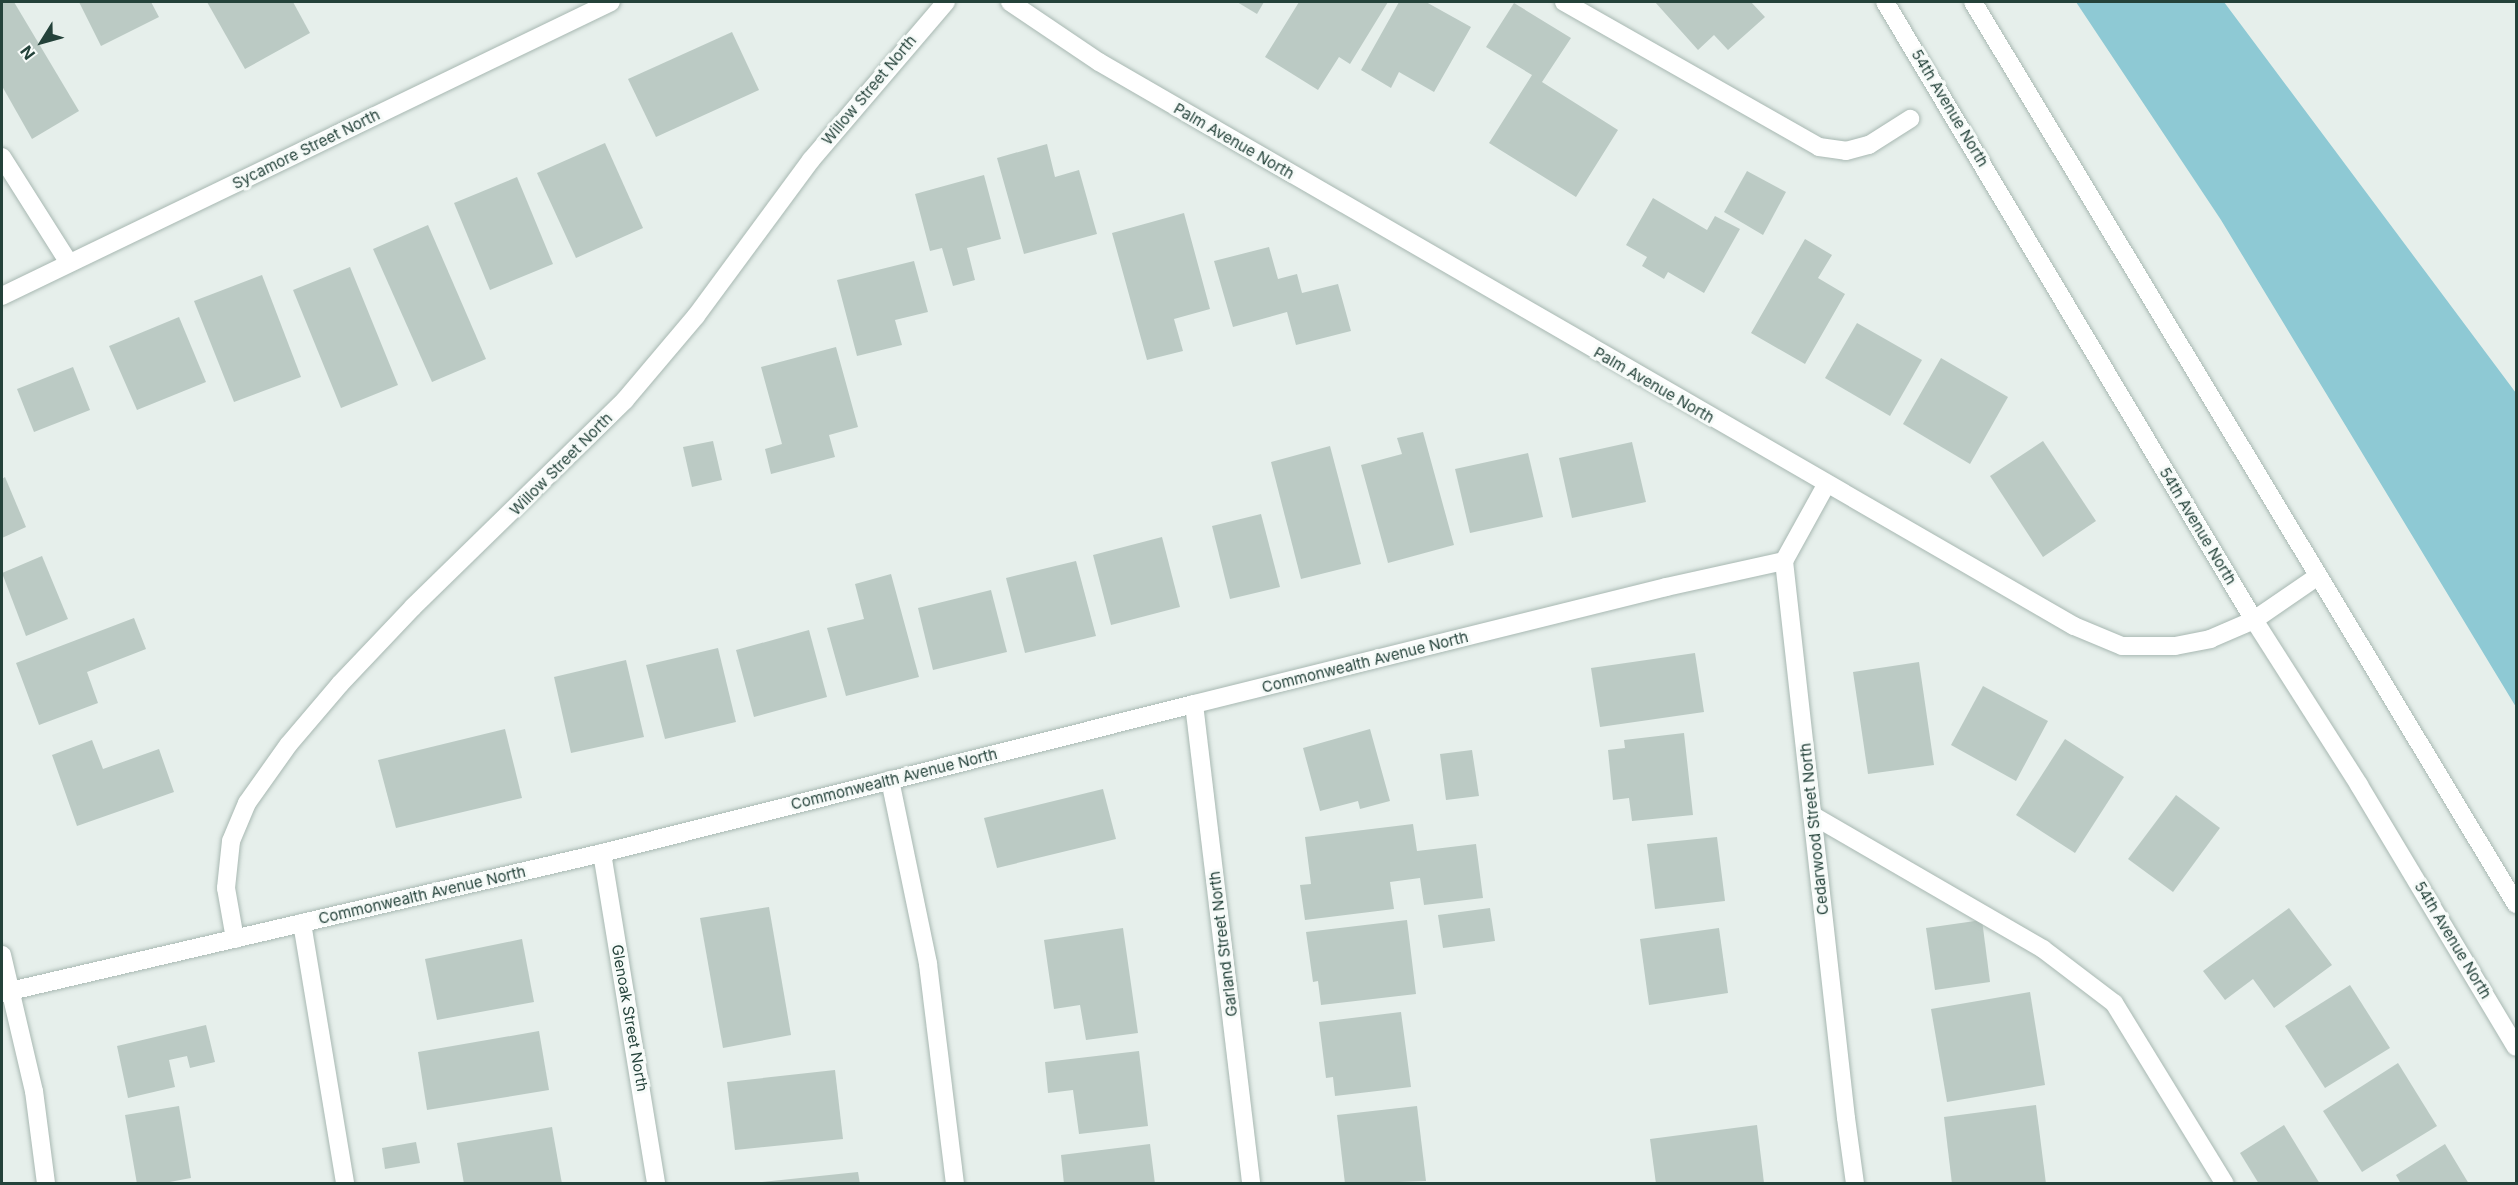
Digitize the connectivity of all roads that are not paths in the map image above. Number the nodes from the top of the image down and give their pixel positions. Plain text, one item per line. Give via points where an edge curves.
1 (611, 2) edge
2 (946, 2) edge
3 (1010, 2) edge
4 (1564, 2) edge
5 (1885, 2) edge
6 (1973, 2) edge
7 (1910, 119) dead end
8 (2, 157) edge
9 (69, 264) junction
10 (2, 296) edge
11 (1826, 485) junction
12 (1784, 561) junction
13 (2318, 576) junction
14 (2254, 620) junction
15 (1194, 704) junction
16 (890, 780) junction
17 (1812, 815) junction
18 (602, 853) junction
19 (2517, 904) edge
20 (302, 923) junction
21 (235, 939) junction
22 (2, 954) edge
23 (6, 992) edge
24 (2517, 1047) edge
25 (46, 1184) edge
26 (345, 1184) edge
27 (656, 1184) edge
28 (955, 1184) edge
29 (1251, 1184) edge
30 (1856, 1184) edge
31 (2225, 1184) edge

1 - 9 street, Sycamore Street North
2 - 21 street, Willow Street North via 811,160 696,316 625,400 413,607 289,744 247,803 231,841 226,888
3 - 11 street, Palm Avenue North via 1099,62
4 - 7 street via 1819,147 1846,151 1869,145
5 - 14 street, 54th Avenue North
6 - 13 street
8 - 9 street
9 - 10 street, Sycamore Street North
11 - 12 street
11 - 14 street, Palm Avenue North via 2074,626 2122,646 2175,646 2210,639
12 - 15 street, Commonwealth Avenue North
12 - 17 street, Cedarwood Street North
13 - 14 street, Palm Avenue North
13 - 19 street
14 - 24 street, 54th Avenue North via 2372,805
15 - 16 street, Commonwealth Avenue North
15 - 29 street, Garland Street North
16 - 18 street, Commonwealth Avenue North
16 - 28 street via 928,964
17 - 30 street, Cedarwood Street North
17 - 31 street via 2043,949 2114,1003
18 - 20 street, Commonwealth Avenue North
18 - 27 street, Glenoak Street North
20 - 21 street, Commonwealth Avenue North
20 - 26 street
21 - 23 street, Commonwealth Avenue North
22 - 23 street
23 - 25 street via 34,1091

